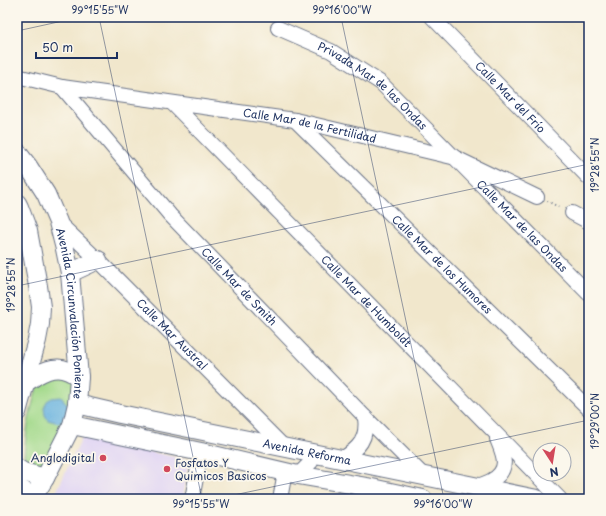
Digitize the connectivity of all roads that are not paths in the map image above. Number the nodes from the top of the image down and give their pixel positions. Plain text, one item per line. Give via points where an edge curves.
1 (432, 17) edge
2 (278, 28) dead end
3 (17, 76) edge
4 (62, 88) junction
5 (173, 104) junction
6 (295, 120) junction
7 (17, 152) edge
8 (456, 158) junction
9 (589, 178) edge
10 (537, 197) road end
11 (17, 203) edge
12 (572, 214) road end
13 (58, 222) junction
14 (589, 222) edge
15 (98, 260) junction
16 (70, 273) junction
17 (589, 294) edge
18 (79, 377) junction
19 (21, 384) edge
20 (77, 404) junction
21 (589, 409) edge
22 (17, 412) edge
23 (120, 414) junction
24 (365, 417) junction
25 (72, 425) junction
26 (493, 431) junction
27 (114, 434) junction
28 (284, 447) junction
29 (201, 452) junction
30 (316, 454) junction
31 (342, 459) junction
32 (17, 468) edge
33 (292, 473) junction
34 (425, 477) junction
35 (45, 478) junction
36 (17, 487) edge
37 (475, 487) junction
38 (366, 493) edge
39 (32, 498) edge
40 (192, 499) edge
41 (280, 499) edge
42 (422, 499) edge
43 (537, 499) edge
44 (560, 499) edge

1 - 9 street, Calle Mar del Frío
2 - 8 street, Privada Mar de las Ondas via 331,51 381,83
3 - 4 street, Calle Mar de la Fertilidad
4 - 5 street, Calle Mar de la Fertilidad
4 - 24 street, Calle Mar de Smith via 170,216
5 - 6 street, Calle Mar de la Fertilidad
5 - 26 street, Calle Mar de Humboldt
6 - 8 street, Calle Mar de la Fertilidad
6 - 21 street, Calle Mar de los Humores
7 - 13 main road, Avenida Circunvalación Poniente via 46,194
8 - 10 street, Calle Mar de la Fertilidad
8 - 17 street, Calle Mar de las Ondas
11 - 19 main road via 28,231 40,307 38,340
12 - 14 street
13 - 15 street, Calle Mar Austral
13 - 16 main road, Avenida Circunvalación Poniente
15 - 16 main road
15 - 28 street, Calle Mar Austral
16 - 18 main road, Avenida Circunvalación Poniente
18 - 19 main road via 70,370 52,368
18 - 20 main road, Avenida Circunvalación Poniente
19 - 22 main road
20 - 23 main road, Avenida Reforma
20 - 25 main road, Avenida Circunvalación Poniente
23 - 27 street via 114,423
23 - 28 main road, Avenida Reforma
24 - 31 street via 364,437 359,446
24 - 34 street, Calle Mar de Smith
25 - 27 main road, Avenida Reforma
25 - 35 main road, Avenida Circunvalación Poniente
26 - 37 street via 502,452 504,468 492,480
26 - 44 street, Calle Mar de Humboldt
27 - 29 main road, Avenida Reforma
28 - 30 main road, Avenida Reforma
29 - 33 main road, Avenida Reforma
29 - 40 street
30 - 31 main road, Avenida Reforma
30 - 33 street via 311,462
31 - 34 main road, Avenida Reforma
32 - 35 main road
33 - 38 main road, Avenida Reforma
33 - 41 street
34 - 37 main road, Avenida Reforma
35 - 39 main road, Avenida Circunvalación Poniente
36 - 39 main road
37 - 43 main road, Avenida Reforma
38 - 42 main road, Avenida Reforma

